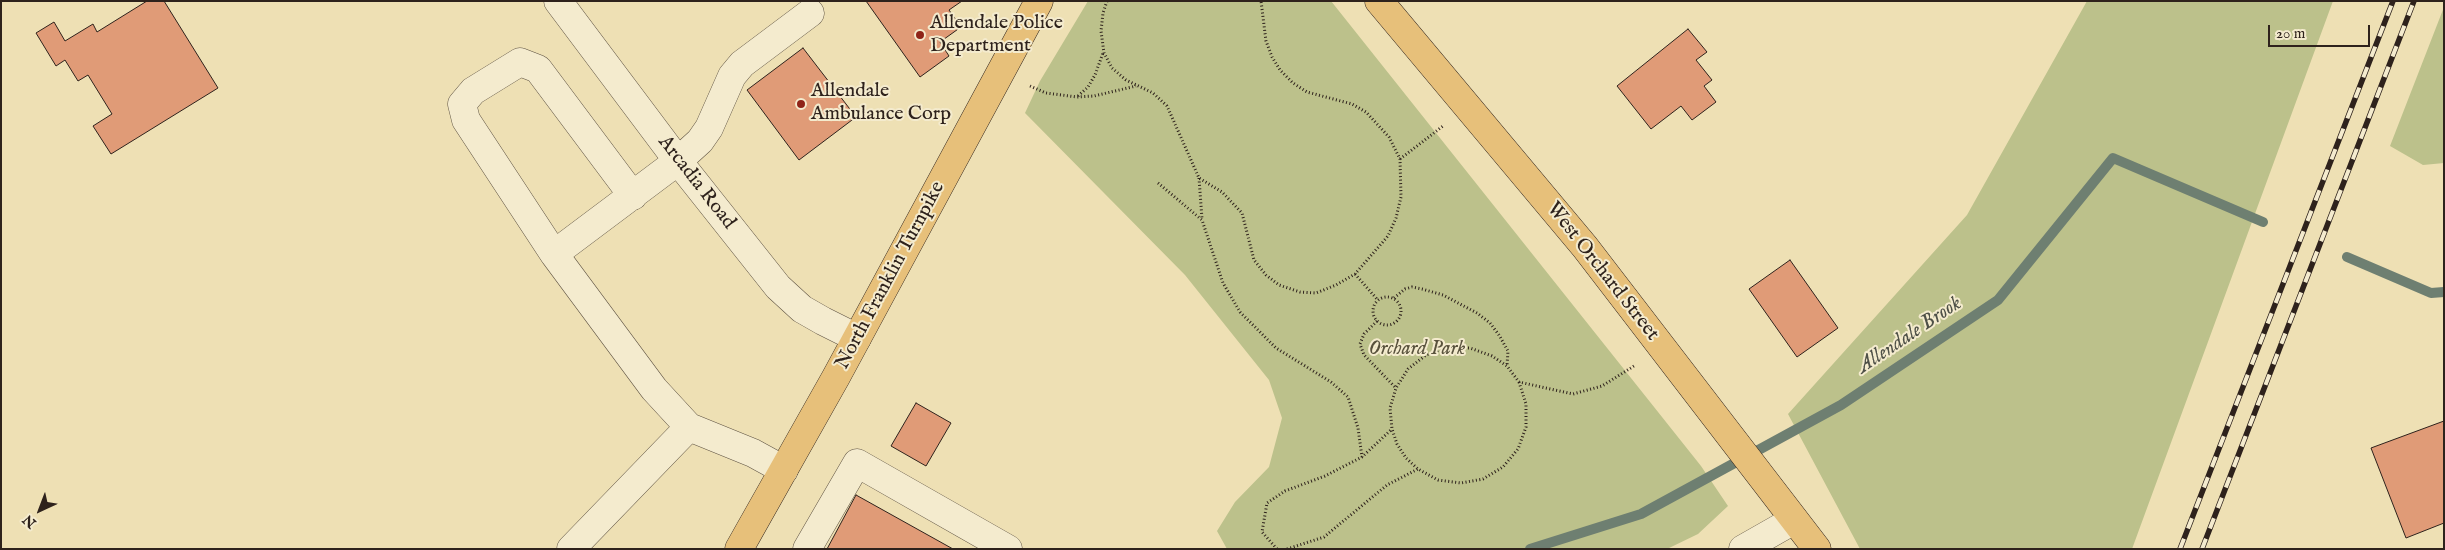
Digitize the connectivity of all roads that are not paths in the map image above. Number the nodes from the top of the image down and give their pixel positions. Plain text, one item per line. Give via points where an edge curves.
1 (558, 1) edge
2 (1039, 1) edge
3 (1379, 1) edge
4 (810, 14) dead end
5 (678, 161) junction
6 (633, 196) junction
7 (554, 254) junction
8 (858, 338) junction
9 (689, 427) junction
10 (784, 470) junction
11 (1794, 520) junction
12 (571, 549) edge
13 (739, 549) edge
14 (807, 549) edge
15 (1008, 549) edge
16 (1743, 549) edge
17 (1816, 549) edge

1 - 5 street, Arcadia Road
2 - 8 main road, North Franklin Turnpike
3 - 11 main road, West Orchard Street via 1585,247
4 - 5 street via 742,64 732,76 709,128
5 - 6 street
5 - 8 street, Arcadia Road via 778,287 809,313
6 - 7 street
6 - 7 street via 538,69 520,62 473,91 462,104 466,120
7 - 9 street via 654,389
8 - 10 main road, North Franklin Turnpike
9 - 10 street via 753,453
9 - 12 street
10 - 13 main road, North Franklin Turnpike
11 - 16 street
11 - 17 main road, West Orchard Street
14 - 15 street via 857,463

